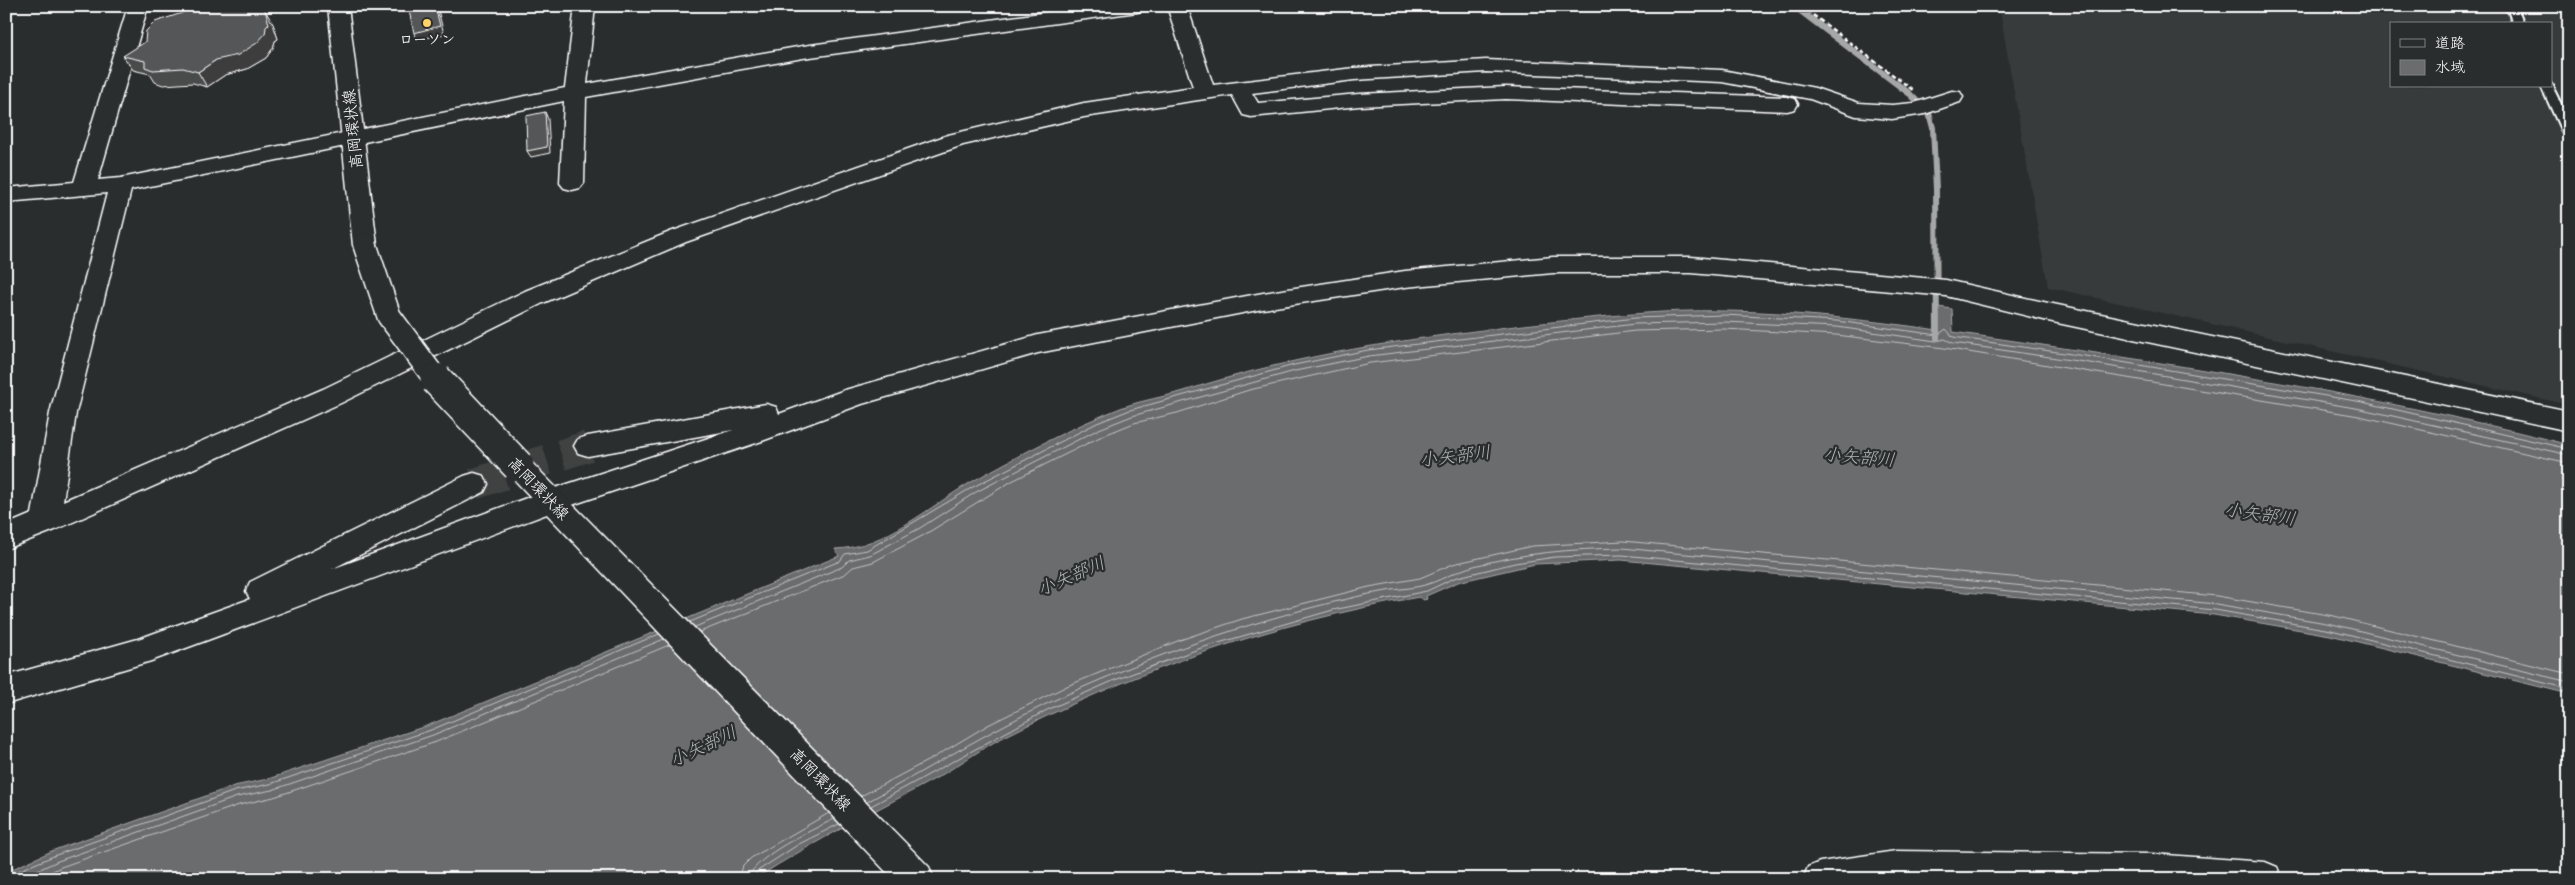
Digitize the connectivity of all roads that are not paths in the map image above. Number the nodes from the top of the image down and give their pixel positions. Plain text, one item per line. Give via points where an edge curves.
1 (138, 6) edge
2 (338, 6) edge
3 (585, 6) edge
4 (1137, 6) edge
5 (1177, 6) edge
6 (2512, 7) edge
7 (1017, 14) edge
8 (2518, 22) edge
9 (2548, 88) edge
10 (575, 92) junction
11 (1205, 92) junction
12 (1942, 101) road end
13 (2569, 134) edge
14 (354, 139) junction
15 (572, 183) dead end
16 (121, 184) junction
17 (84, 187) junction
18 (6, 195) edge
19 (854, 397) junction
20 (2569, 421) edge
21 (588, 446) tunnel mouth
22 (474, 484) tunnel mouth
23 (558, 506) junction
24 (45, 522) junction
25 (6, 538) edge
26 (140, 652) junction
27 (6, 690) edge
28 (917, 879) edge
29 (1820, 879) edge
30 (2265, 879) edge

1 - 17 street
2 - 14 street, 高岡環状線
3 - 10 street
4 - 7 street
5 - 11 street
6 - 8 lane
7 - 10 street
9 - 13 lane
10 - 14 street
10 - 15 street
11 - 12 street via 1354,74 1486,66 1722,76 1816,94 1856,109 1892,112
11 - 24 street via 1084,110 956,140 678,237 534,297 332,396
14 - 16 street
14 - 23 street, 高岡環状線, bridge via 365,245 389,316 427,370
16 - 17 street
16 - 24 street via 63,413
17 - 18 street
19 - 20 street via 1038,344 1273,299 1405,279 1553,265 1691,265 1946,288
19 - 21 street
19 - 23 street
22 - 26 street
23 - 26 street
23 - 28 street, 高岡環状線
24 - 25 street
26 - 27 street
29 - 30 street via 1896,867 2152,870

